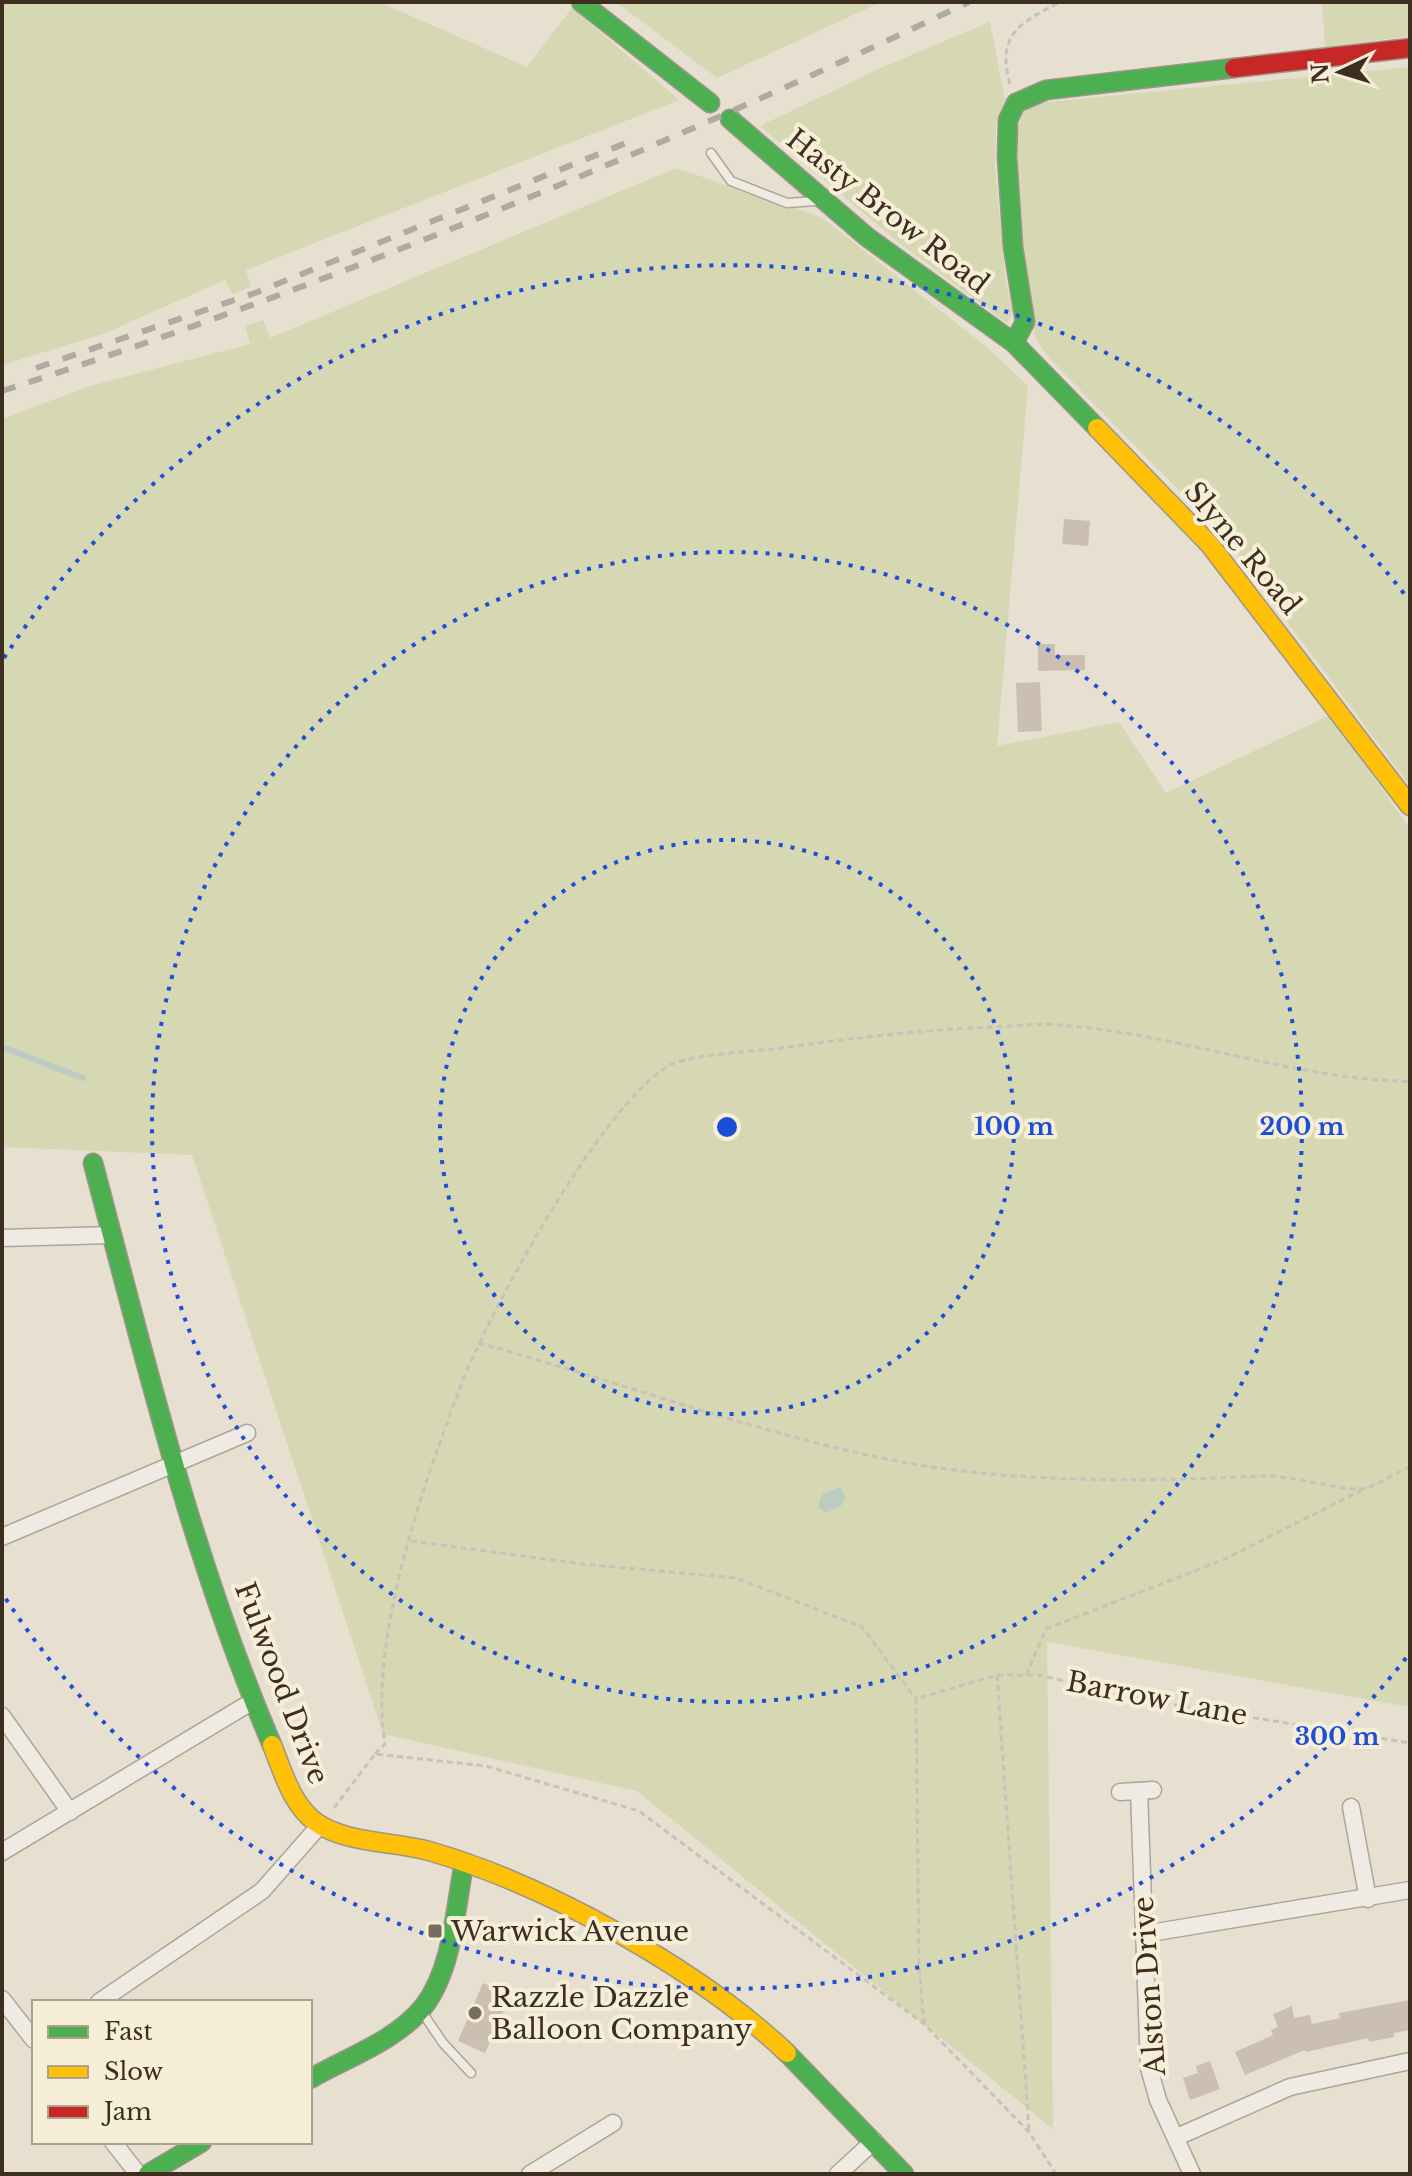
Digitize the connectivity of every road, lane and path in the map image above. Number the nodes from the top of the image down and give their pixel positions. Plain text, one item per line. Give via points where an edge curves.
1 (581, 2) edge
2 (1060, 2) edge
3 (1410, 48) edge
4 (710, 103) dead end
5 (1016, 103) junction
6 (730, 119) dead end
7 (711, 153) dead end
8 (825, 201) junction
9 (1014, 343) junction
10 (1410, 806) edge
11 (1410, 1082) edge
12 (93, 1163) dead end
13 (112, 1235) junction
14 (2, 1238) edge
15 (478, 1343) junction
16 (247, 1433) dead end
17 (172, 1463) junction
18 (1410, 1467) edge
19 (1364, 1489) junction
20 (2, 1537) edge
21 (411, 1541) junction
22 (997, 1675) junction
23 (1026, 1675) junction
24 (916, 1699) junction
25 (253, 1701) junction
26 (2, 1716) edge
27 (1410, 1743) edge
28 (375, 1754) junction
29 (1120, 1792) dead end
30 (1351, 1807) dead end
31 (70, 1812) junction
32 (320, 1825) junction
33 (2, 1852) edge
34 (464, 1864) junction
35 (1410, 1890) edge
36 (1368, 1899) junction
37 (1144, 1934) junction
38 (2, 1999) edge
39 (102, 2000) edge
40 (421, 2010) junction
41 (924, 2024) junction
42 (32, 2037) edge
43 (1410, 2061) edge
44 (471, 2073) dead end
45 (312, 2078) edge
46 (613, 2123) dead end
47 (1029, 2132) junction
48 (1177, 2137) junction
49 (874, 2141) junction
50 (115, 2144) edge
51 (199, 2144) edge
52 (138, 2174) edge
53 (148, 2174) edge
54 (530, 2174) edge
55 (838, 2174) edge
56 (904, 2174) edge
57 (1056, 2174) edge
58 (1192, 2174) edge

1 - 4 street
2 - 5 path via 1027,20 1009,38 1003,61
3 - 5 street via 1046,90
5 - 9 street via 1008,120 1007,157 1025,322
6 - 8 street, Hasty Brow Road
7 - 8 lane via 731,181 787,203
8 - 9 street, Hasty Brow Road
9 - 10 street, Slyne Road via 1210,545
11 - 15 path via 1335,1075 1192,1043 1057,1024 895,1032 672,1063 635,1094 585,1161
12 - 13 street, Fulwood Drive
13 - 14 street
13 - 17 street, Fulwood Drive
15 - 19 path via 869,1456 1008,1477 1147,1481 1280,1476
15 - 21 path via 434,1457
16 - 17 street
17 - 20 street
17 - 25 street, Fulwood Drive
18 - 19 path
19 - 23 path via 1225,1559 1046,1629
21 - 24 path via 736,1578 862,1627
21 - 28 path via 386,1652 380,1712 385,1744
22 - 23 path, Barrow Lane
22 - 24 path, Barrow Lane
22 - 47 path
23 - 27 path, Barrow Lane
24 - 41 path
25 - 31 street
25 - 32 street, Fulwood Drive via 293,1795
26 - 31 street
28 - 32 path
28 - 41 path via 486,1766 639,1811
29 - 37 street, Alston Drive via 1146,1790
30 - 36 street
31 - 33 street
32 - 34 street, Fulwood Drive
32 - 39 street via 262,1891
34 - 40 street via 436,1984
34 - 49 street, Fulwood Drive via 608,1928 707,1990 761,2028
35 - 36 street
36 - 37 street
37 - 48 street, Alston Drive via 1149,2068
38 - 42 street
40 - 44 lane
40 - 45 street
41 - 47 path
43 - 48 street via 1290,2087
46 - 54 street
47 - 57 path
48 - 58 street, Alston Drive
49 - 55 street
49 - 56 street, Fulwood Drive
50 - 52 street
51 - 53 street

